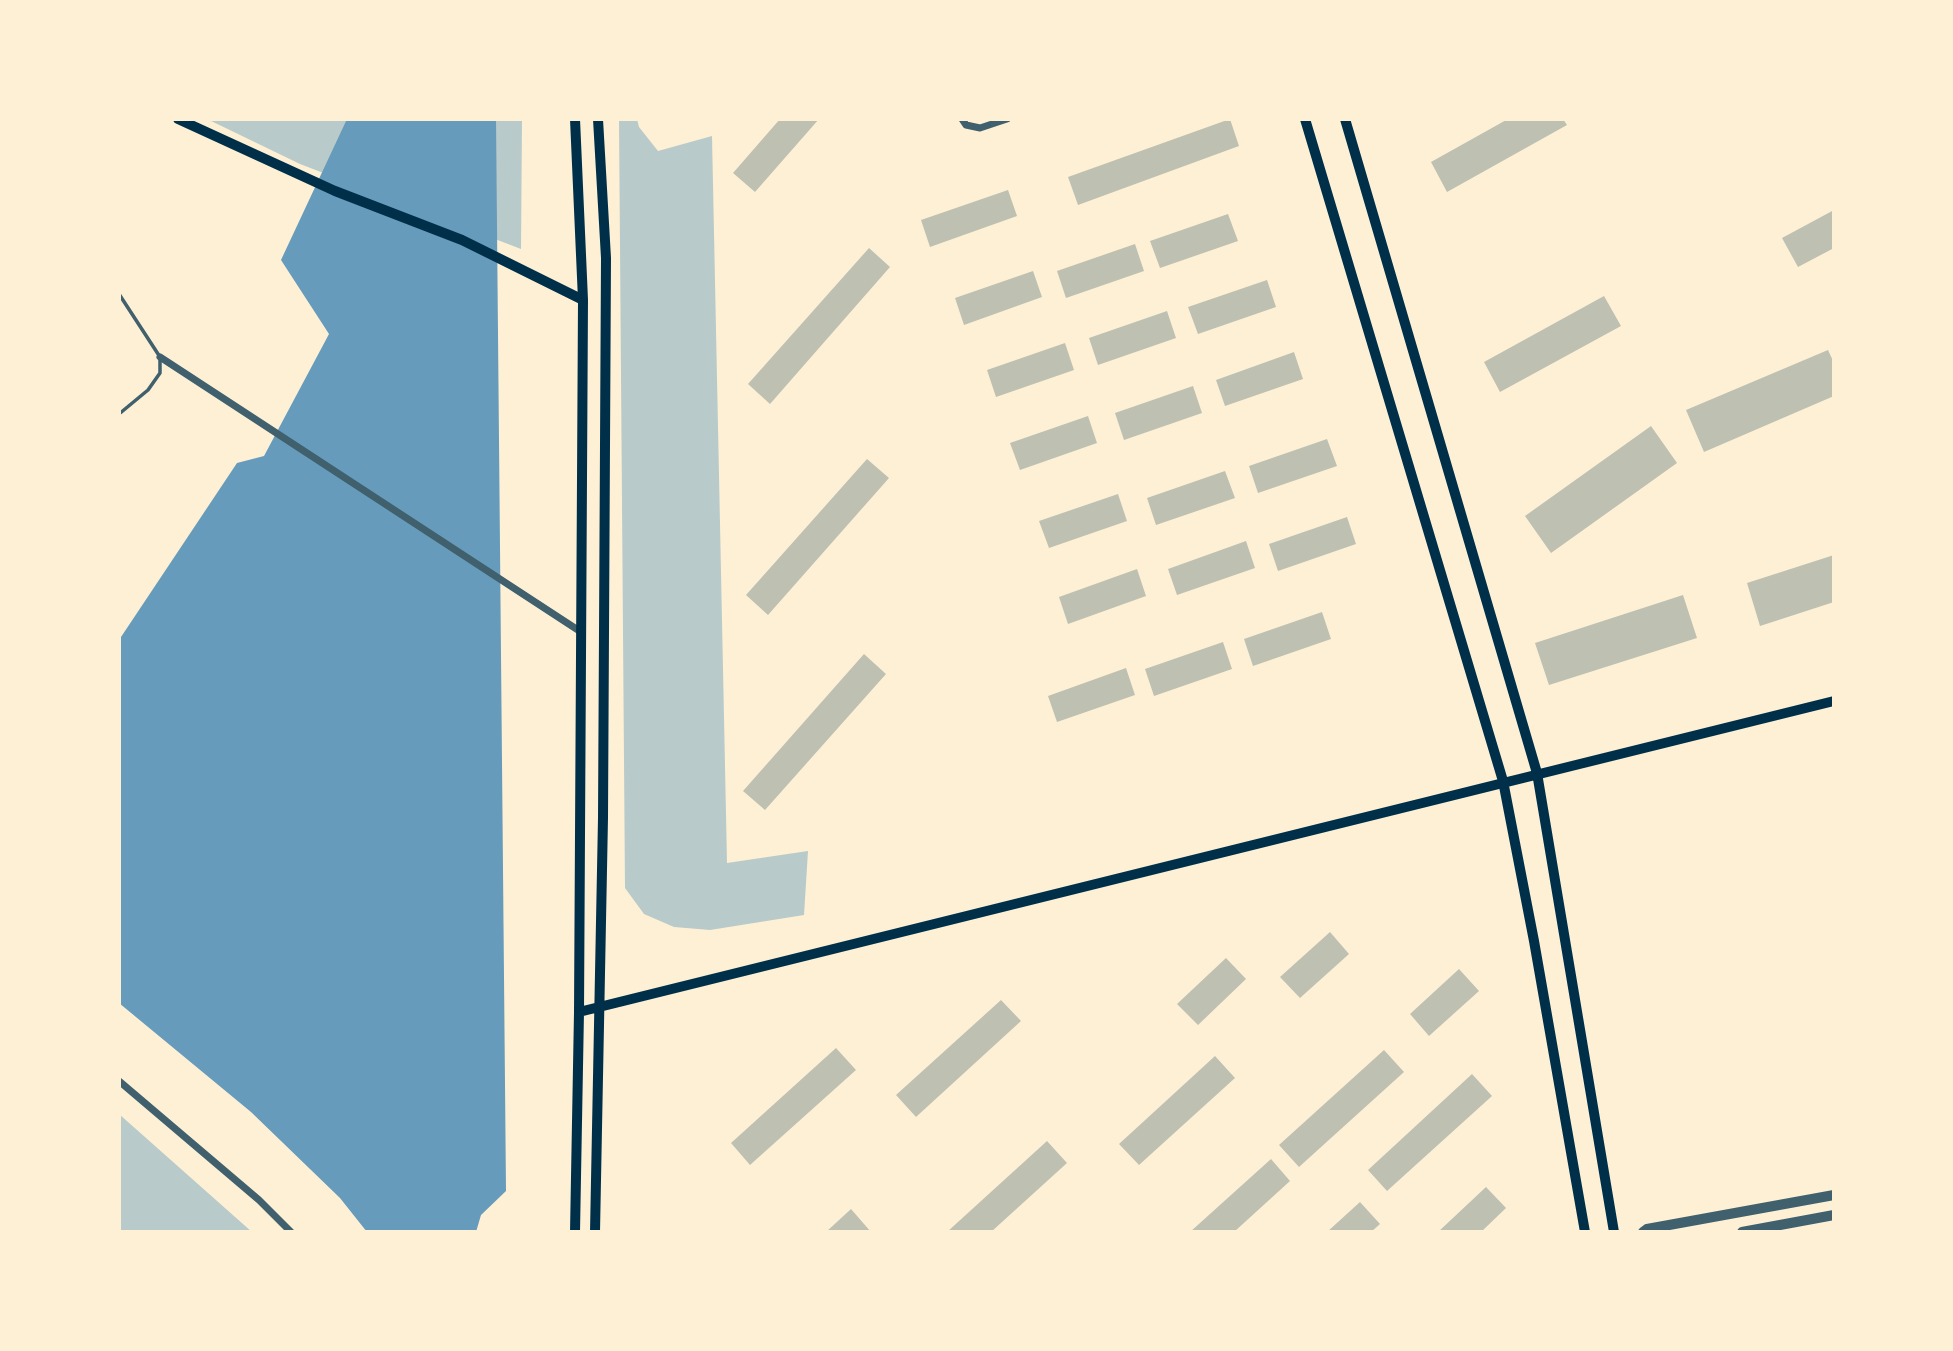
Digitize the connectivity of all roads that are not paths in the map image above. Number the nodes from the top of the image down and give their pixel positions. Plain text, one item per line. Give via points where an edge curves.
1 (178, 119) edge
2 (575, 119) edge
3 (597, 119) edge
4 (962, 119) edge
5 (1007, 119) edge
6 (1305, 119) edge
7 (1345, 119) edge
8 (201, 124) edge
9 (119, 294) edge
10 (583, 300) junction
11 (160, 357) junction
12 (119, 414) edge
13 (581, 632) junction
14 (1834, 701) edge
15 (1537, 773) junction
16 (1503, 781) junction
17 (599, 1006) junction
18 (579, 1012) junction
19 (119, 1081) edge
20 (1834, 1195) edge
21 (1834, 1215) edge
22 (291, 1232) edge
23 (575, 1232) edge
24 (595, 1232) edge
25 (1585, 1232) edge
26 (1614, 1232) edge
27 (1643, 1232) edge
28 (1742, 1232) edge

1 - 8 main road
2 - 10 main road
3 - 17 main road via 606,258
4 - 5 street via 966,125 980,128
6 - 16 main road
7 - 15 main road
8 - 10 main road via 335,191 462,240
9 - 11 lane
10 - 13 main road
11 - 12 lane via 160,373 148,390
11 - 13 street
13 - 18 main road
14 - 15 main road
15 - 16 main road
15 - 26 main road
16 - 17 main road
16 - 25 main road
17 - 18 main road
17 - 24 main road
18 - 23 main road
19 - 22 street
20 - 27 street
21 - 28 street

